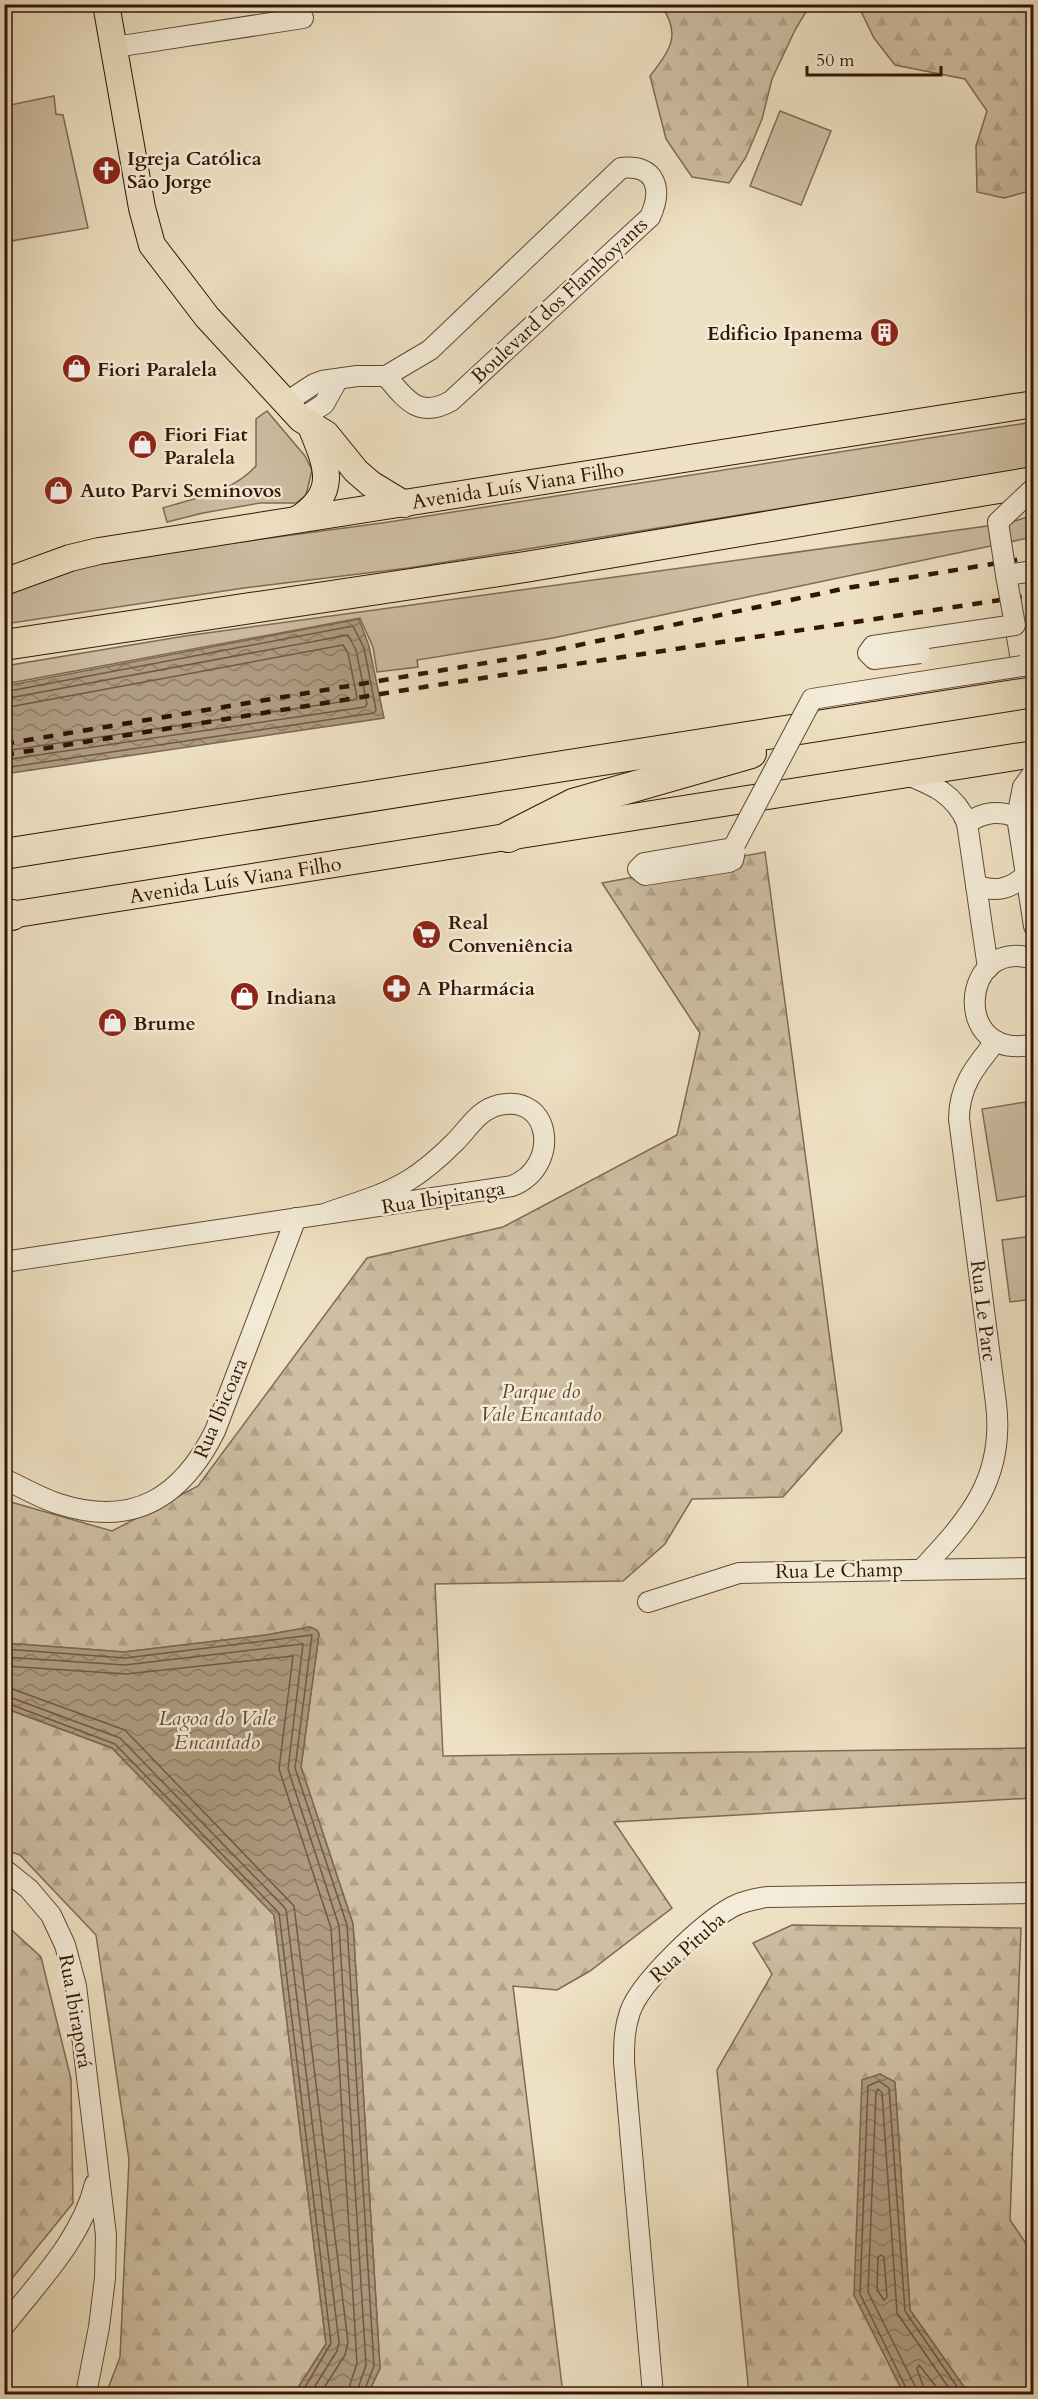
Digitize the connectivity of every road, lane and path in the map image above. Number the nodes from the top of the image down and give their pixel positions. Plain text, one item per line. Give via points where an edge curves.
1 (106, 4) edge
2 (303, 18) dead end
3 (115, 47) junction
4 (386, 376) junction
5 (1034, 404) edge
6 (299, 416) junction
7 (1034, 482) edge
8 (1034, 488) edge
9 (404, 504) junction
10 (297, 519) junction
11 (1034, 571) edge
12 (1006, 575) junction
13 (4, 582) edge
14 (1015, 625) junction
15 (4, 645) edge
16 (920, 653) dead end
17 (1028, 679) edge
18 (890, 714) junction
19 (1034, 754) edge
20 (1034, 772) edge
21 (905, 774) junction
22 (1017, 816) junction
23 (967, 823) junction
24 (508, 837) junction
25 (735, 851) dead end
26 (4, 854) edge
27 (1026, 875) junction
28 (976, 885) junction
29 (7, 915) edge
30 (1034, 927) edge
31 (1034, 959) edge
32 (988, 968) junction
33 (996, 1041) junction
34 (1034, 1044) edge
35 (324, 1214) junction
36 (296, 1218) junction
37 (4, 1262) edge
38 (4, 1479) edge
39 (1034, 1568) edge
40 (922, 1569) junction
41 (648, 1602) dead end
42 (4, 1869) edge
43 (1034, 1893) edge
44 (97, 2175) junction
45 (4, 2326) edge
46 (86, 2394) edge
47 (652, 2394) edge

1 - 3 main road
2 - 3 street
3 - 6 main road via 137,187 152,245 207,317
4 - 4 street, Boulevard dos Flamboyants via 430,350 621,168 637,166 649,173 656,188 656,203 650,217 452,401 430,409 418,407
4 - 6 street via 357,376 314,384
5 - 9 main road, Avenida Luís Viana Filho
6 - 9 main road via 326,434 371,484
6 - 10 main road via 324,459 326,485 323,497
7 - 15 highway via 525,567
8 - 12 street, bridge via 998,522
9 - 10 main road, Avenida Luís Viana Filho
10 - 13 main road, Avenida Luís Viana Filho via 96,552
11 - 12 street, bridge
12 - 14 street, bridge
14 - 16 street, bridge via 873,646 868,653 874,659
14 - 17 street
17 - 18 highway
17 - 25 street, bridge via 812,699 733,848 644,863 638,869 645,875 729,862
18 - 24 highway via 573,804
18 - 26 highway
19 - 21 main road, Avenida Luís Viana Filho
20 - 22 street via 1023,787
21 - 23 street via 944,792 955,801
21 - 24 main road, Avenida Luís Viana Filho
22 - 23 street via 985,813
22 - 27 street
23 - 28 street
24 - 29 main road, Avenida Luís Viana Filho
27 - 28 street via 1002,889 988,890
27 - 30 street
28 - 32 street
31 - 32 street via 1006,958
32 - 33 street via 976,986 973,1006 977,1020
33 - 34 street via 1009,1046
33 - 40 street, Rua Le Parc via 967,1078 959,1119 996,1403 998,1449 981,1497 954,1536
35 - 35 street, Rua Ibipitanga via 512,1186 527,1180 543,1153 545,1136 540,1120 530,1110 516,1105 486,1110 409,1180
35 - 36 street, Rua Ibipitanga
36 - 37 street, Rua Ibipitanga
36 - 38 street, Rua Ibicoara via 215,1431 201,1458 181,1483 159,1500 112,1512 58,1504
39 - 40 street, Rua Le Champ
40 - 41 street, Rua Le Champ via 739,1573
42 - 44 street, Rua Ibiraporá via 29,1889 51,1915 65,1945 76,1986
43 - 47 street, Rua Pituba via 749,1900 718,1916 640,1991 624,2033 624,2062
44 - 45 street, Rua Ibiraporá via 89,2208 78,2230
44 - 46 street, Rua Ibiraporá via 105,2235 105,2278

